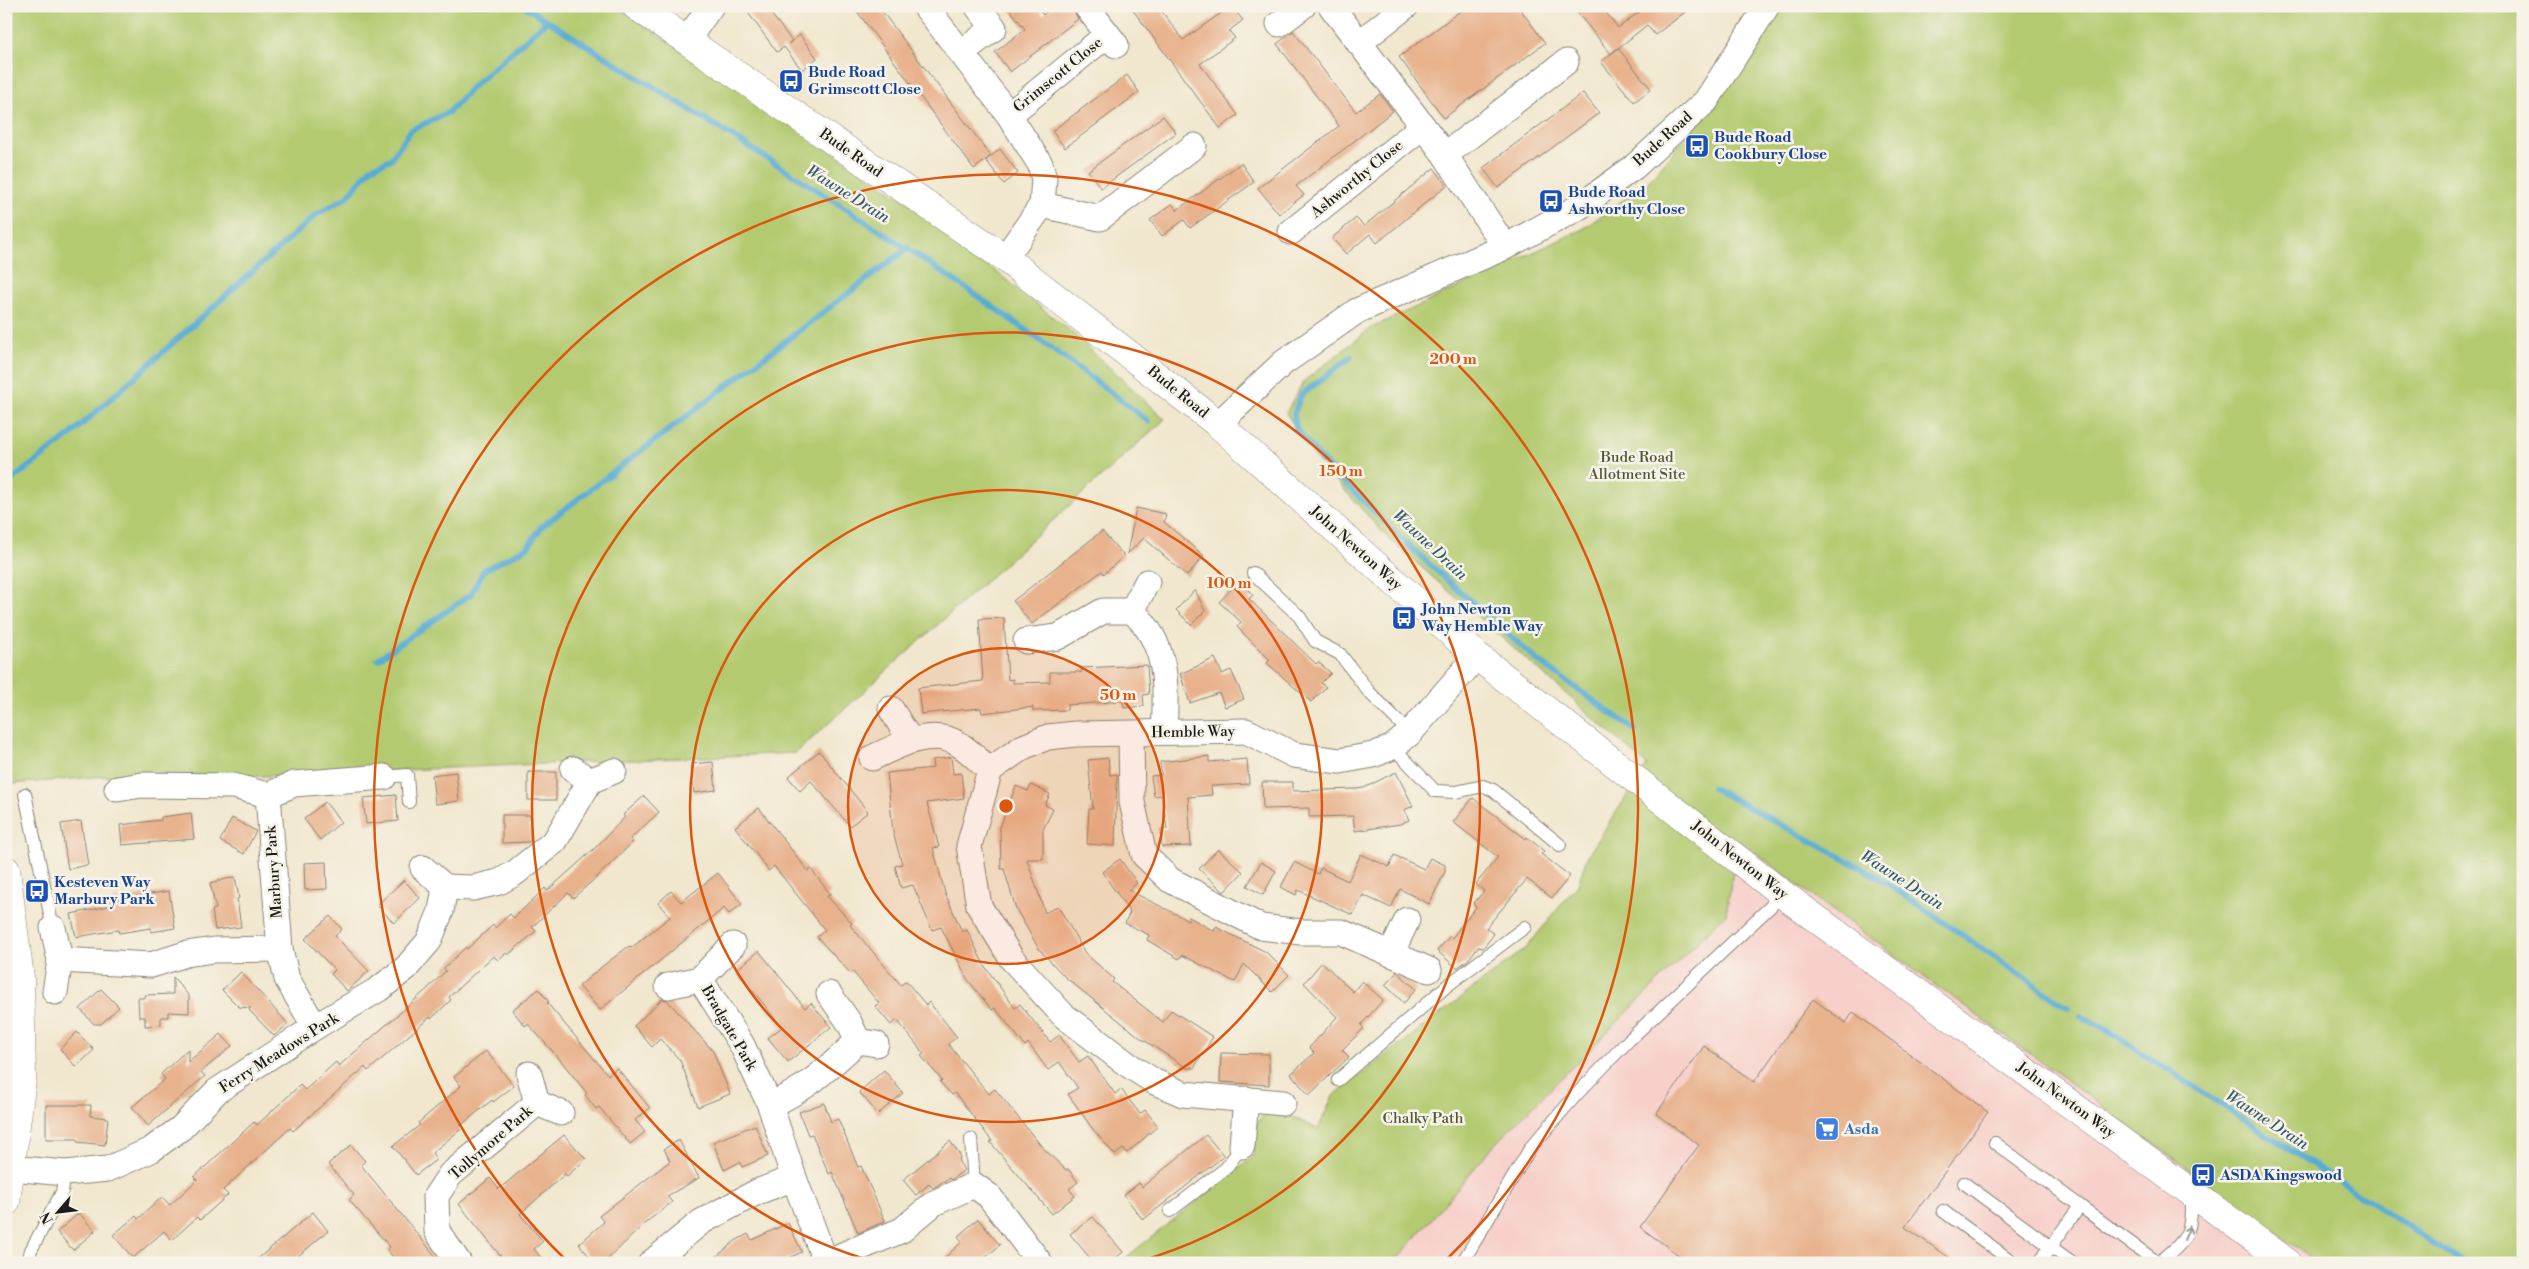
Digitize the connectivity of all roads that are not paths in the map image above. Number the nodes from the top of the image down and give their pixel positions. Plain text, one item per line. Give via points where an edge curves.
1 (636, 6) edge
2 (711, 6) edge
3 (925, 6) edge
4 (977, 6) edge
5 (1086, 6) edge
6 (1303, 6) edge
7 (1331, 6) edge
8 (1406, 6) edge
9 (1767, 6) edge
10 (1279, 24) dead end
11 (687, 40) junction
12 (1359, 43) junction
13 (961, 53) junction
14 (1566, 62) dead end
15 (1009, 115) junction
16 (1423, 126) junction
17 (1194, 146) dead end
18 (1445, 155) junction
19 (1042, 205) junction
20 (1292, 232) dead end
21 (1505, 247) junction
22 (1005, 258) junction
23 (1218, 424) junction
24 (1253, 573) dead end
25 (1147, 582) dead end
26 (1132, 610) junction
27 (1026, 641) dead end
28 (1477, 656) junction
29 (891, 708) dead end
30 (1164, 731) junction
31 (1131, 734) junction
32 (910, 740) junction
33 (1401, 740) junction
34 (872, 758) dead end
35 (990, 770) junction
36 (614, 771) dead end
37 (384, 777) joint
38 (117, 789) dead end
39 (25, 794) dead end
40 (268, 795) junction
41 (409, 802) dead end
42 (1560, 845) dead end
43 (424, 868) dead end
44 (6, 870) edge
45 (445, 887) junction
46 (1781, 893) junction
47 (1407, 920) dead end
48 (1525, 927) dead end
49 (52, 928) joint
50 (733, 945) dead end
51 (280, 949) junction
52 (1391, 954) junction
53 (60, 960) junction
54 (13, 978) edge
55 (1438, 978) junction
56 (700, 979) junction
57 (668, 986) dead end
58 (55, 992) dead end
59 (828, 994) dead end
60 (315, 1027) junction
61 (529, 1074) dead end
62 (1338, 1080) dead end
63 (1246, 1099) junction
64 (537, 1103) junction
65 (1283, 1103) dead end
66 (770, 1105) junction
67 (561, 1113) dead end
68 (971, 1139) dead end
69 (1995, 1143) dead end
70 (1242, 1146) joint
71 (11, 1168) junction
72 (65, 1174) junction
73 (794, 1178) junction
74 (1964, 1183) dead end
75 (974, 1185) junction
76 (2190, 1192) junction
77 (6, 1202) edge
78 (2080, 1206) junction
79 (1170, 1211) dead end
80 (1943, 1211) dead end
81 (2050, 1246) junction
82 (826, 1262) edge
83 (28, 1263) edge
84 (459, 1263) edge
85 (651, 1263) edge
86 (1040, 1263) edge
87 (1462, 1263) edge
88 (2014, 1263) edge
89 (2039, 1263) edge
90 (2073, 1263) edge
91 (2158, 1263) edge
92 (2288, 1263) edge

1 - 11 street, Bude Road
2 - 11 street
3 - 13 street, Grimscott Close
4 - 13 street via 994,28
5 - 15 street, Grimscott Close via 1112,40
6 - 10 street
7 - 12 street
8 - 12 street
9 - 21 street, Bude Road via 1706,101 1634,167 1579,206
11 - 22 street, Bude Road
12 - 16 street
13 - 15 street, Grimscott Close
14 - 18 street
15 - 19 street, Grimscott Close via 1040,164 1044,179
16 - 18 street
16 - 20 street, Ashworthy Close
17 - 19 street via 1100,218
18 - 21 street
19 - 22 street
21 - 23 street, Bude Road via 1357,311 1282,363
22 - 23 street, Bude Road
23 - 28 street, John Newton Way
24 - 33 lane via 1299,616 1315,641 1340,654
25 - 26 street
26 - 27 street via 1103,611 1058,637
26 - 30 street via 1146,623 1160,647 1167,700
28 - 33 street, Hemble Way
28 - 46 street, John Newton Way
29 - 32 street
30 - 31 street, Hemble Way
30 - 33 street, Hemble Way via 1246,731 1294,755 1340,761 1373,755
31 - 35 street, Hemble Way via 1048,737 1023,747
31 - 52 street via 1132,802 1144,854 1170,880 1261,927 1341,932
32 - 34 street
32 - 35 street via 935,738 959,744
33 - 42 lane via 1434,790 1456,792 1482,786 1493,790
35 - 63 street via 969,846 979,906 1012,959 1063,1015 1155,1082 1182,1094
36 - 45 street via 582,775 554,841 523,868 499,882 472,888
37 - 40 street via 294,784
37 - 41 lane via 407,775
38 - 40 street via 142,785 234,786
39 - 49 lane
40 - 51 street, Marbury Park
43 - 45 street
44 - 54 street
45 - 60 street, Ferry Meadows Park via 441,911 429,941 406,968 379,990
46 - 76 street, John Newton Way
46 - 87 lane via 1629,1040 1531,1147
47 - 52 street
48 - 55 lane
49 - 53 street
50 - 56 street, Bradgate Park
51 - 53 street via 204,951 151,965
51 - 60 street, Marbury Park via 287,979
52 - 55 street
53 - 58 street
54 - 71 street via 22,1079
55 - 62 lane
56 - 57 street, Bradgate Park
56 - 66 street, Bradgate Park via 742,1045
59 - 66 street via 867,1042 795,1094
60 - 72 street, Ferry Meadows Park via 217,1091 181,1128 151,1150 108,1169
61 - 64 street, Tollymore Park
63 - 65 street
63 - 70 street
64 - 67 street, Tollymore Park
64 - 84 street, Tollymore Park via 450,1175 436,1196 438,1232
66 - 73 street, Bradgate Park
68 - 75 lane
69 - 78 lane
70 - 79 lane via 1226,1168
71 - 72 street, Ferry Meadows Park
71 - 77 street
72 - 83 lane via 62,1192 31,1250
73 - 82 street, Bradgate Park
73 - 85 street via 757,1192 701,1222
74 - 81 lane
75 - 82 street via 934,1203 902,1230
75 - 86 street via 989,1196
91 -> 76 lane via 2181,1245 2188,1234 2192,1213
76 - 92 street, John Newton Way
78 - 81 lane
78 - 91 lane
80 - 88 lane
81 - 89 lane
81 - 90 lane

